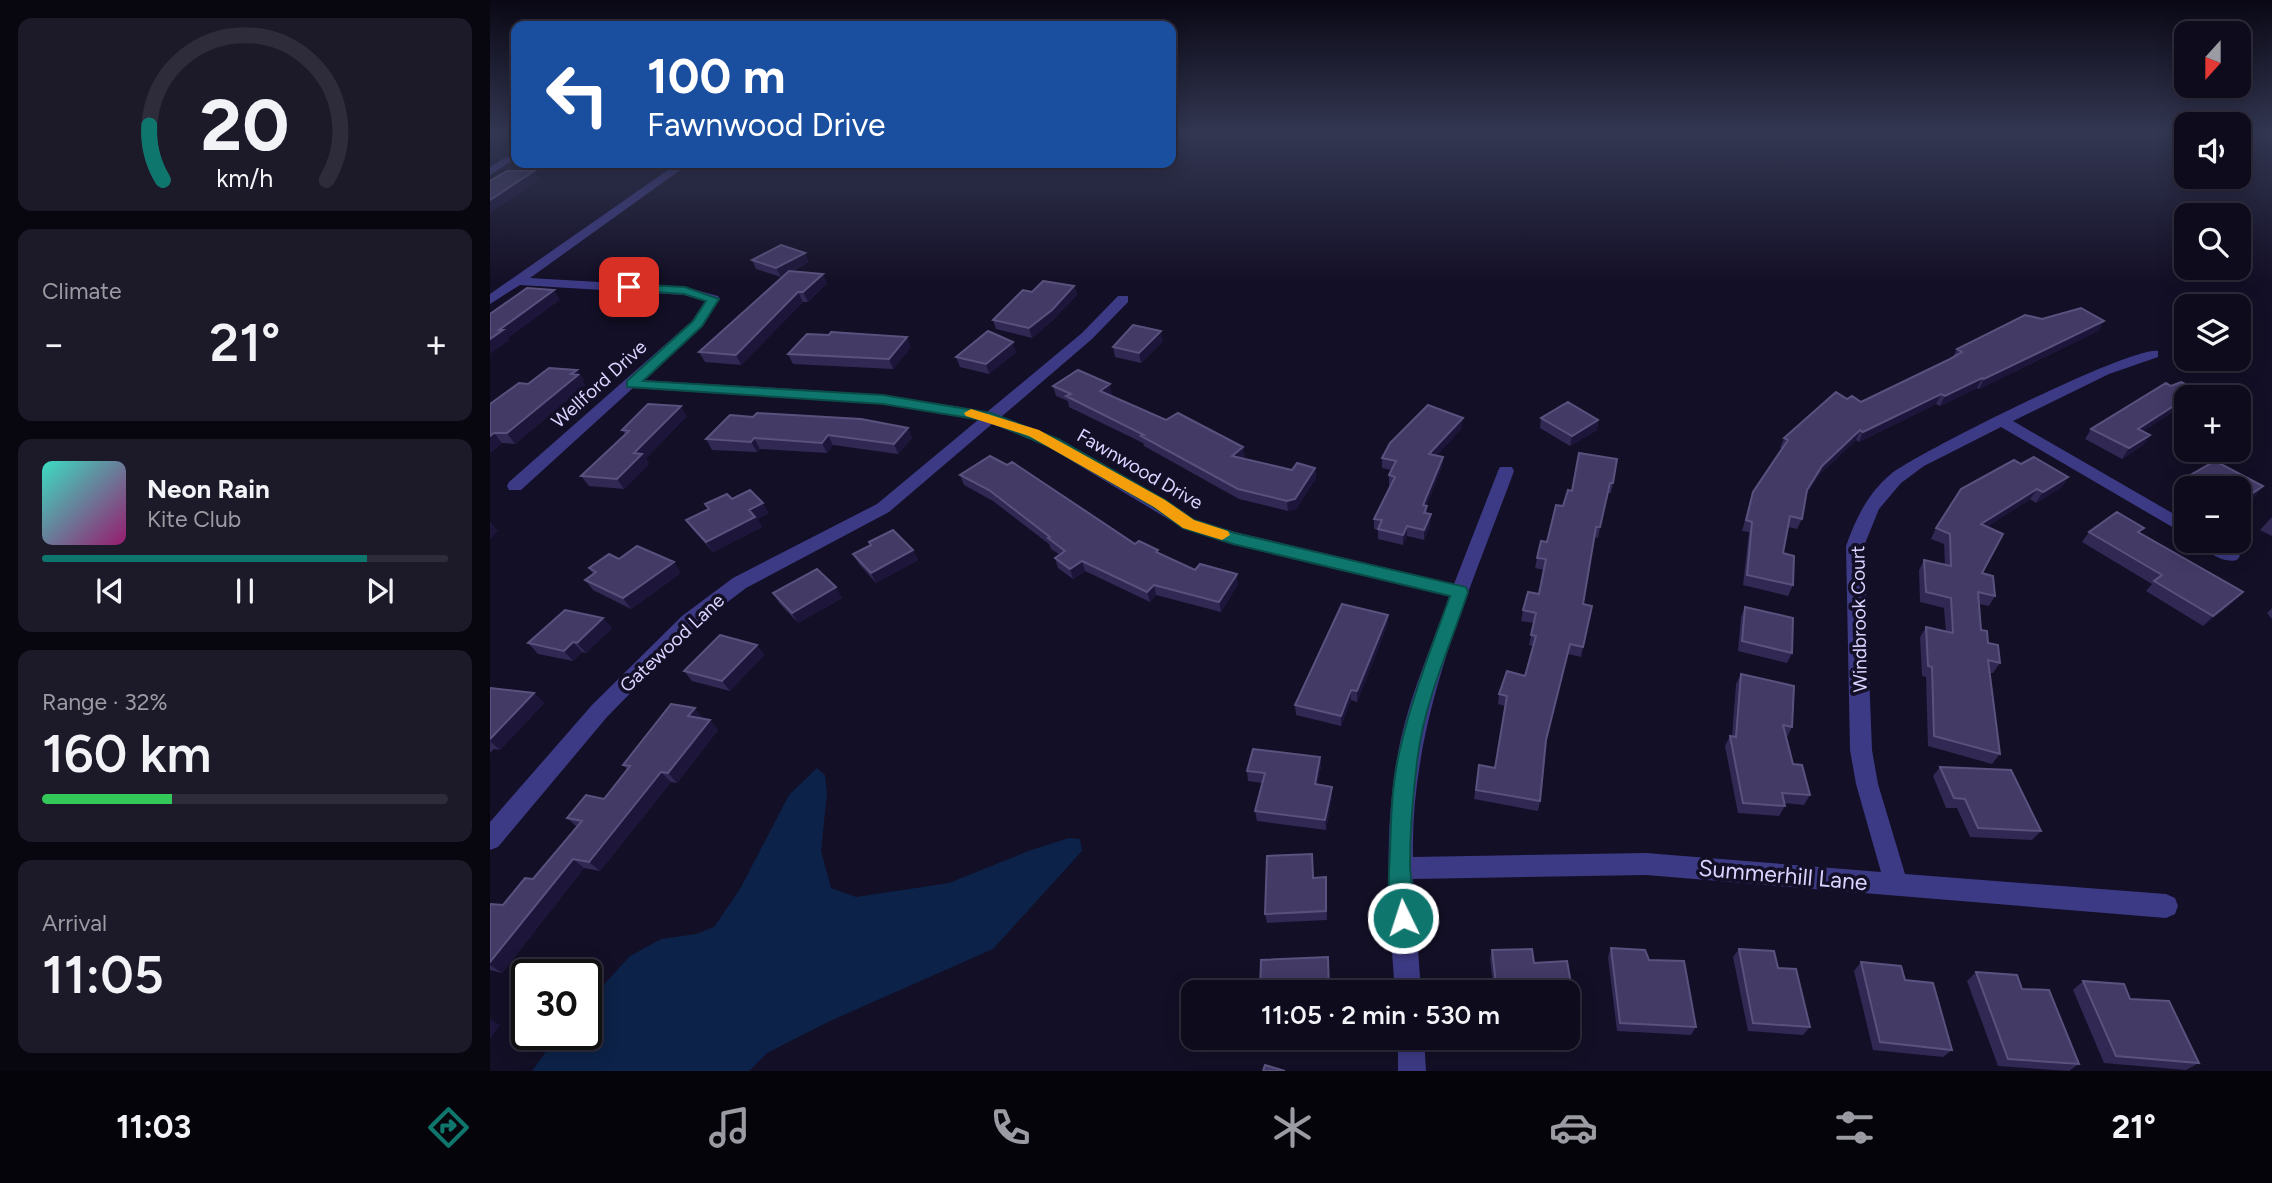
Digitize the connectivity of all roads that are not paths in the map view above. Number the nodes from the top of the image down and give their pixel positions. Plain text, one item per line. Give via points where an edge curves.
1 (657, 183) edge
2 (517, 281) junction
3 (1123, 299) dead end
4 (490, 300) edge
5 (2153, 354) dead end
6 (632, 384) junction
7 (991, 418) junction
8 (2003, 422) junction
9 (1506, 471) dead end
10 (516, 486) dead end
11 (2174, 522) edge
12 (2226, 553) edge
13 (2231, 556) dead end
14 (1460, 592) junction
15 (490, 839) edge
16 (1400, 868) junction
17 (1897, 885) junction
18 (2166, 906) dead end
19 (1407, 980) edge
20 (1411, 1050) edge
21 (1412, 1071) edge

1 - 2 street
2 - 4 street
2 - 6 street, Wellford Drive via 685,290 713,299 697,324
3 - 7 street, Gatewood Lane
5 - 8 street, Windbrook Court via 2104,371
6 - 7 street, Fawnwood Drive via 883,400
6 - 10 street, Wellford Drive
7 - 14 street, Fawnwood Drive via 1053,443 1189,524
7 - 15 street, Gatewood Lane via 876,512 755,573 704,609 640,670
8 - 11 street
8 - 17 street, Windbrook Court via 1918,462 1895,478 1876,498 1855,546 1861,750
9 - 14 street
12 - 13 street
14 - 16 street via 1409,751
16 - 17 street, Summerhill Lane via 1646,864
16 - 19 street
17 - 18 street, Summerhill Lane
20 - 21 street

